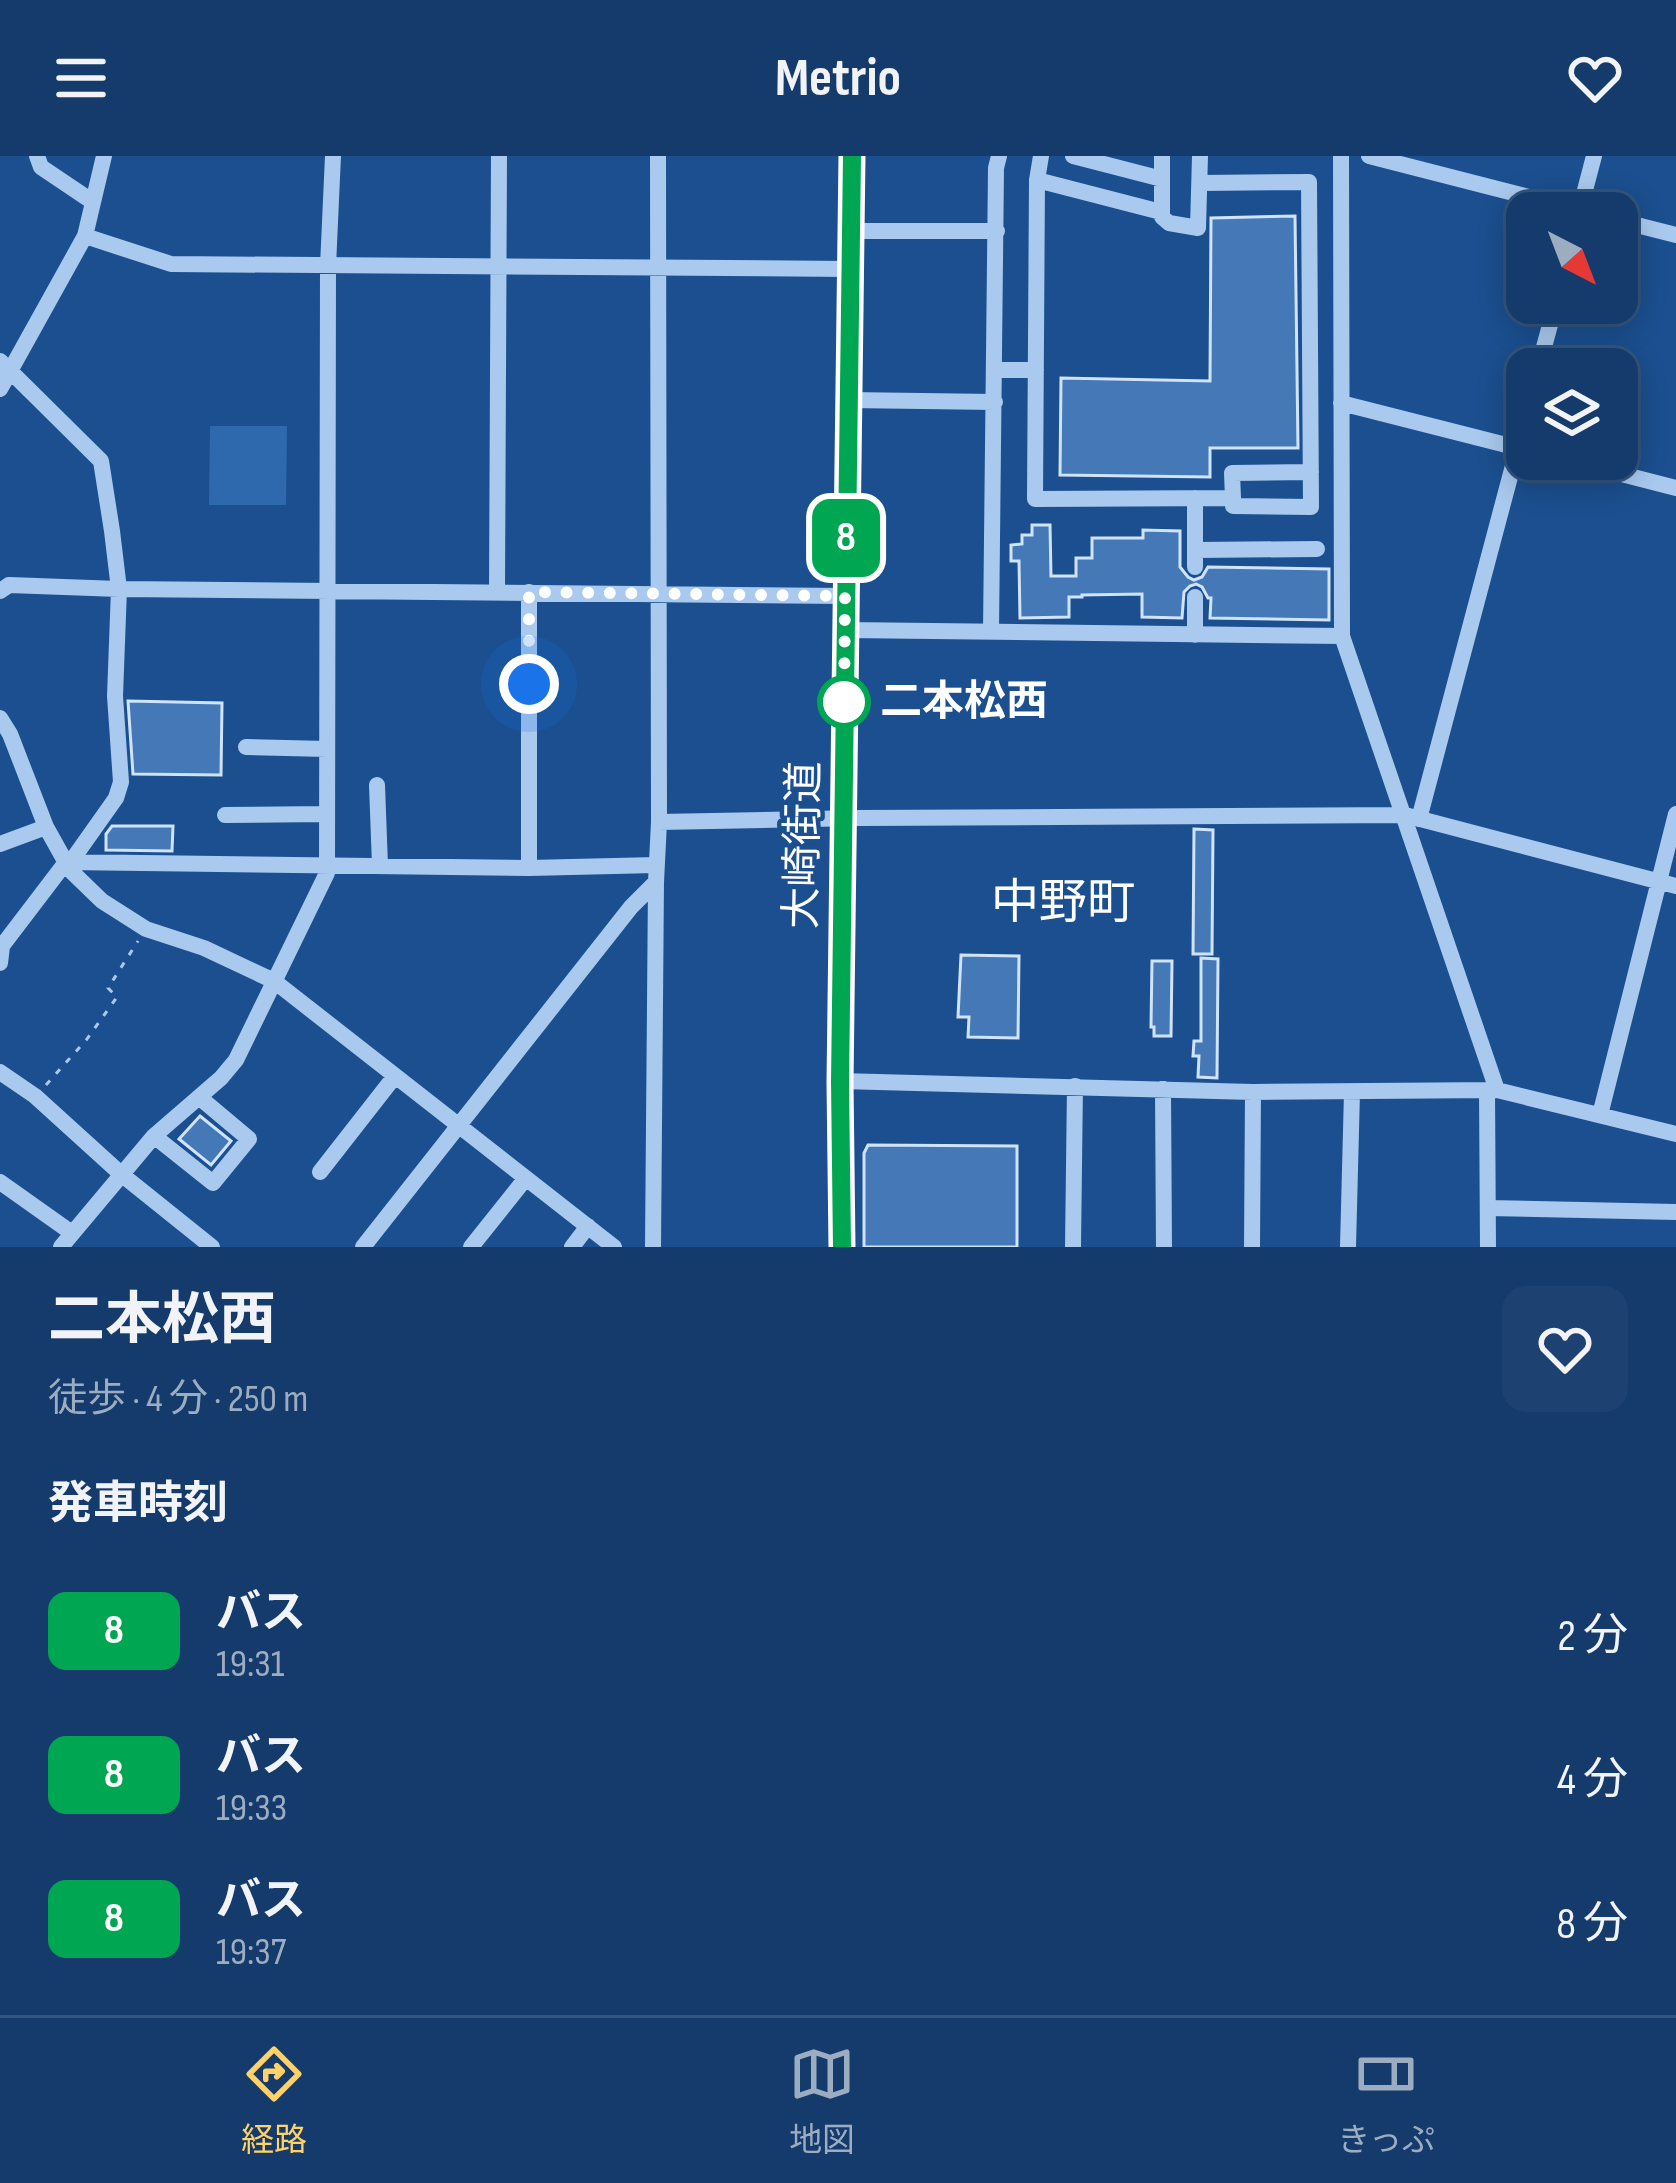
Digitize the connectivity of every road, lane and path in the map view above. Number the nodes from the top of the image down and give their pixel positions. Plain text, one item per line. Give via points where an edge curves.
1 (37, 156) edge
2 (104, 156) edge
3 (333, 156) edge
4 (499, 156) edge
5 (658, 156) edge
6 (852, 156) edge
7 (999, 156) edge
8 (1041, 156) edge
9 (1073, 156) edge
10 (1162, 156) edge
11 (1200, 156) edge
12 (1341, 156) edge
13 (1369, 156) edge
14 (1594, 156) edge
15 (1140, 165) edge
16 (1162, 179) junction
17 (1037, 180) junction
18 (1200, 183) junction
19 (1507, 192) edge
20 (1587, 192) edge
21 (93, 202) junction
22 (1161, 212) junction
23 (1638, 225) edge
24 (850, 231) junction
25 (998, 231) junction
26 (1676, 235) edge
27 (85, 236) junction
28 (328, 266) junction
29 (658, 266) junction
30 (498, 268) junction
31 (850, 269) junction
32 (6, 365) edge
33 (995, 370) junction
34 (1036, 370) junction
35 (0, 389) edge
36 (848, 400) junction
37 (994, 402) junction
38 (1341, 403) junction
39 (1506, 445) edge
40 (1311, 472) junction
41 (1638, 478) edge
42 (1513, 480) edge
43 (1676, 488) edge
44 (1195, 498) junction
45 (1233, 498) junction
46 (1317, 549) dead end
47 (118, 589) junction
48 (0, 591) edge
49 (327, 591) junction
50 (496, 592) junction
51 (529, 592) junction
52 (656, 593) junction
53 (845, 596) junction
54 (1195, 597) dead end
55 (845, 630) junction
56 (991, 632) junction
57 (1195, 634) junction
58 (1342, 636) junction
59 (0, 718) edge
60 (247, 747) dead end
61 (327, 749) junction
62 (377, 784) dead end
63 (327, 814) junction
64 (1676, 814) edge
65 (225, 815) dead end
66 (1412, 817) junction
67 (843, 819) junction
68 (659, 822) junction
69 (46, 827) junction
70 (0, 844) edge
71 (68, 862) junction
72 (327, 866) junction
73 (380, 866) junction
74 (529, 868) junction
75 (656, 874) junction
76 (1667, 883) edge
77 (146, 929) junction
78 (0, 963) edge
79 (274, 981) junction
80 (0, 1072) edge
81 (395, 1076) junction
82 (840, 1082) junction
83 (1075, 1087) junction
84 (1163, 1090) junction
85 (1492, 1090) junction
86 (1253, 1092) junction
87 (1352, 1092) junction
88 (35, 1096) junction
89 (199, 1097) junction
90 (1600, 1115) junction
91 (460, 1126) junction
92 (1676, 1134) edge
93 (154, 1136) junction
94 (320, 1172) dead end
95 (121, 1174) junction
96 (526, 1178) junction
97 (0, 1182) edge
98 (1487, 1208) junction
99 (1676, 1212) edge
100 (588, 1226) junction
101 (67, 1240) edge
102 (212, 1247) edge
103 (363, 1247) edge
104 (471, 1247) edge
105 (572, 1247) edge
106 (614, 1247) edge
107 (653, 1247) edge
108 (842, 1247) edge
109 (1073, 1247) edge
110 (1164, 1247) edge
111 (1252, 1247) edge
112 (1348, 1247) edge
113 (1488, 1247) edge

1 - 21 street
2 - 21 street
3 - 28 street
4 - 30 street
5 - 29 street
6 - 24 main road, 大崎街道
7 - 25 street
8 - 17 street
9 - 15 street
10 - 16 street
11 - 18 street
12 - 38 street
13 - 19 street
14 - 20 street
15 - 16 street
16 - 22 street
17 - 22 street
17 - 34 street
18 - 22 street via 1198,228 1168,223
18 - 40 street via 1310,182
21 - 27 street
23 - 26 street
24 - 25 street
24 - 31 main road, 大崎街道
25 - 33 street
27 - 28 street via 171,264
27 - 32 street
28 - 30 street
28 - 49 street
29 - 30 street
29 - 31 street
29 - 52 street
30 - 50 street
31 - 36 main road, 大崎街道
32 - 35 street
32 - 47 street via 101,461
33 - 34 street
33 - 37 street
34 - 44 street via 1035,499
36 - 37 street
36 - 53 main road, 大崎街道
37 - 56 street
38 - 39 street
38 - 58 street
40 - 45 street via 1232,473
40 - 45 street via 1311,507 1233,506
41 - 43 street
42 - 66 street
44 - 45 street
44 - 46 street via 1195,559
47 - 48 street
47 - 49 street
47 - 71 street via 122,782
49 - 50 street
49 - 61 street
50 - 51 street
51 - 52 street
51 - 74 street
52 - 53 street
52 - 68 street
53 - 55 main road, 大崎街道
54 - 57 street
55 - 56 street
55 - 67 main road, 大崎街道
56 - 57 street
57 - 58 street
58 - 66 street
59 - 69 street
60 - 61 street
61 - 63 street
62 - 73 street
63 - 65 street
63 - 72 street
64 - 76 street
66 - 67 street
66 - 76 street
66 - 85 street
67 - 68 street
67 - 82 main road, 大崎街道
68 - 75 street
69 - 70 street
69 - 71 street
71 - 72 street
71 - 77 street via 102,901
71 - 78 street via 2,946
72 - 73 street
72 - 79 street
73 - 74 street
74 - 75 street
75 - 91 street
75 - 107 street
76 - 90 street
77 - 79 street
77 - 88 path via 108,988 117,997
79 - 81 street
79 - 89 street via 236,1060
80 - 88 street
81 - 91 street
81 - 94 street
82 - 83 street
82 - 108 main road, 大崎街道
83 - 84 street
83 - 109 street
84 - 86 street
84 - 110 street
85 - 87 street
85 - 90 street
85 - 98 street
86 - 87 street
86 - 111 street
87 - 112 street
88 - 95 street
89 - 93 street
89 - 93 street via 249,1139 213,1183
90 - 92 street
91 - 96 street
91 - 103 street
93 - 95 street
95 - 101 street
95 - 102 street
96 - 100 street
96 - 104 street
97 - 101 street
98 - 99 street
98 - 113 street
100 - 105 street
100 - 106 street

